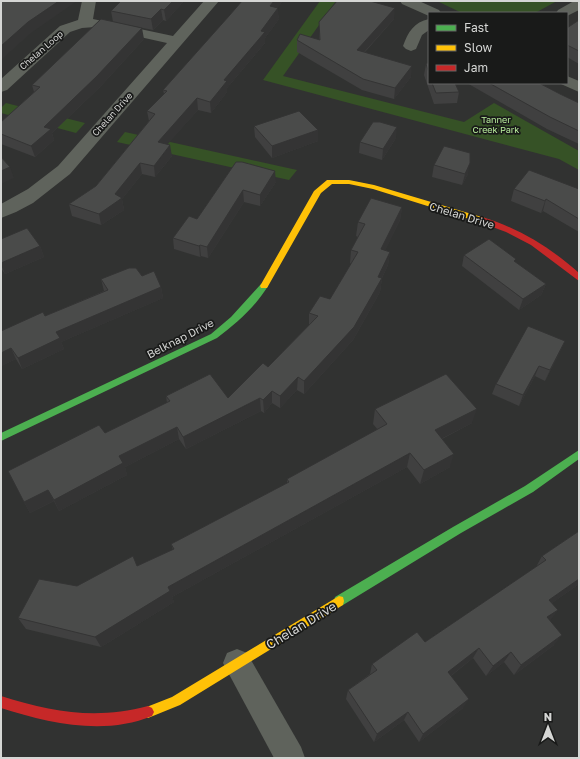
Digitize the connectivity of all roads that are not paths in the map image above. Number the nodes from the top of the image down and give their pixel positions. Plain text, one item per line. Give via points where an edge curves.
1 (89, 1) edge
2 (212, 1) edge
3 (407, 1) edge
4 (579, 4) edge
5 (432, 12) edge
6 (565, 12) edge
7 (86, 23) junction
8 (428, 24) edge
9 (177, 41) junction
10 (411, 46) dead end
11 (568, 82) edge
12 (1, 86) edge
13 (579, 87) edge
14 (331, 182) joint
15 (1, 212) edge
16 (579, 278) edge
17 (1, 436) edge
18 (579, 454) edge
19 (237, 663) junction
20 (1, 702) edge
21 (290, 758) edge

1 - 7 street
2 - 9 street, Chelan Drive
3 - 5 street
4 - 6 street
7 - 9 street, Chelan Loop
7 - 12 street, Chelan Loop via 65,29
8 - 10 street via 415,33
9 - 15 street, Chelan Drive via 64,170 20,203
11 - 13 street
14 - 16 street, Chelan Drive via 350,182 371,187 498,225 543,249
14 - 17 street, Belknap Drive via 318,191 266,283 230,324 214,336
18 - 19 street, Chelan Drive via 522,493
19 - 20 street, Chelan Drive via 176,701 141,714 104,720 56,718
19 - 21 street

